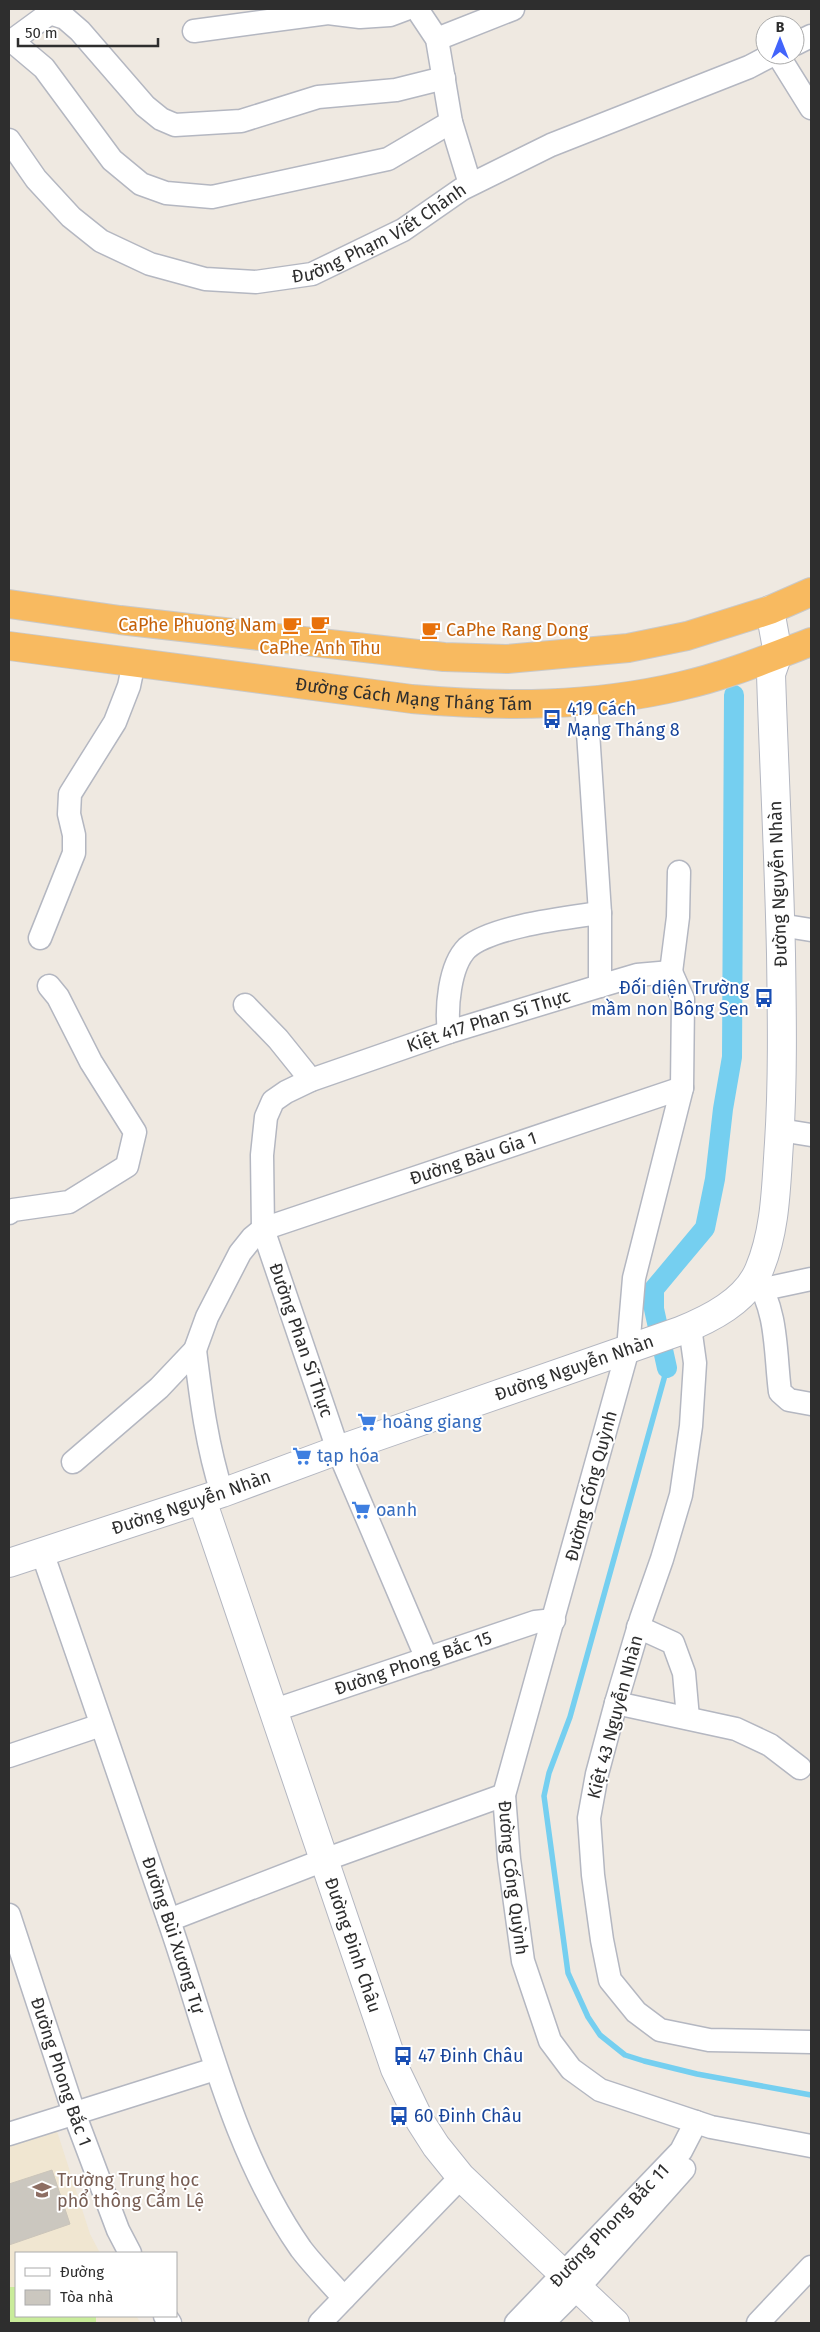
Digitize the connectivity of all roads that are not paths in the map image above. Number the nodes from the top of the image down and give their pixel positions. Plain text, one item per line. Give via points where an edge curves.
1 (406, 9) edge
2 (417, 9) edge
3 (513, 9) edge
4 (48, 11) edge
5 (314, 12) edge
6 (194, 31) dead end
7 (437, 39) junction
8 (10, 42) edge
9 (755, 64) edge
10 (784, 65) edge
11 (444, 78) junction
12 (811, 108) edge
13 (451, 122) junction
14 (9, 140) edge
15 (470, 184) junction
16 (811, 592) edge
17 (9, 604) edge
18 (770, 610) junction
19 (811, 642) edge
20 (9, 646) edge
21 (56, 651) junction
22 (778, 654) junction
23 (9, 655) edge
24 (134, 662) junction
25 (586, 702) junction
26 (679, 872) dead end
27 (600, 913) junction
28 (780, 925) junction
29 (811, 930) edge
30 (40, 938) dead end
31 (671, 972) junction
32 (49, 986) dead end
33 (600, 986) junction
34 (245, 1005) dead end
35 (449, 1032) junction
36 (311, 1080) junction
37 (682, 1088) junction
38 (780, 1130) junction
39 (811, 1135) edge
40 (9, 1213) edge
41 (263, 1229) junction
42 (811, 1279) edge
43 (759, 1283) junction
44 (685, 1329) junction
45 (636, 1347) junction
46 (195, 1350) junction
47 (811, 1404) edge
48 (338, 1450) junction
49 (73, 1462) dead end
50 (212, 1497) junction
51 (42, 1552) junction
52 (9, 1563) edge
53 (554, 1620) junction
54 (638, 1627) junction
55 (427, 1659) junction
56 (616, 1703) junction
57 (272, 1710) junction
58 (688, 1718) junction
59 (101, 1725) junction
60 (9, 1756) edge
61 (800, 1768) dead end
62 (504, 1795) junction
63 (324, 1860) junction
64 (9, 1916) edge
65 (169, 1920) junction
66 (811, 2042) edge
67 (215, 2068) junction
68 (74, 2113) junction
69 (703, 2125) junction
70 (9, 2134) edge
71 (811, 2146) edge
72 (461, 2177) junction
73 (129, 2252) edge
74 (811, 2267) edge
75 (571, 2281) junction
76 (344, 2298) junction
77 (320, 2323) edge
78 (516, 2323) edge
79 (543, 2323) edge
80 (615, 2323) edge
81 (758, 2323) edge

1 - 5 street via 390,15 360,17
2 - 7 street
3 - 7 street
4 - 8 street
4 - 11 street via 65,18 80,31 145,106 175,125 241,121 318,97 396,90
5 - 6 street
7 - 11 street
8 - 13 street via 44,68 112,160 141,184 166,193 212,197 388,159
9 - 15 street, Đường Phạm Viết Chánh via 551,145
10 - 12 street
11 - 13 street
13 - 15 street
14 - 15 street, Đường Phạm Viết Chánh via 36,180 71,217 101,241 150,264 205,279 256,282 312,274 403,230
16 - 18 highway
17 - 18 highway via 444,658 507,659 628,648 687,636
18 - 22 street, Đường Nguyễn Nhàn
19 - 22 highway, Đường Cách Mạng Tháng Tám
20 - 21 highway, Đường Cách Mạng Tháng Tám
21 - 23 highway
21 - 24 highway, Đường Cách Mạng Tháng Tám
22 - 25 highway, Đường Cách Mạng Tháng Tám via 682,686
22 - 28 street, Đường Nguyễn Nhàn via 771,674
24 - 25 highway, Đường Cách Mạng Tháng Tám via 412,699 480,704
24 - 30 street via 115,722 70,794 68,809 74,853
25 - 27 street
26 - 31 street via 678,917
27 - 33 street
27 - 35 street via 523,926 484,938 468,948 460,958 451,985 447,1012
28 - 29 street
28 - 38 street, Đường Nguyễn Nhàn
31 - 33 street, Kiệt 417 Phan Sĩ Thực via 637,975
31 - 37 street via 683,999
32 - 40 street via 58,996 91,1062 135,1132 127,1166 69,1202
33 - 35 street, Kiệt 417 Phan Sĩ Thực
34 - 36 street
35 - 36 street, Kiệt 417 Phan Sĩ Thực
36 - 41 street, Kiệt 417 Phan Sĩ Thực via 273,1101 266,1117 262,1155
37 - 41 street, Đường Bàu Gia 1
37 - 45 street, Đường Cống Quỳnh via 634,1278
38 - 39 street
38 - 43 street, Đường Nguyễn Nhàn via 774,1209
41 - 46 street via 240,1253 207,1317
41 - 48 street, Đường Phan Sĩ Thực
42 - 43 street
43 - 44 street, Đường Nguyễn Nhàn via 727,1308
43 - 47 street via 772,1310 780,1392 789,1400
44 - 45 street, Đường Nguyễn Nhàn
44 - 54 street, Kiệt 43 Nguyễn Nhàn via 695,1363 691,1426 681,1495
45 - 48 street, Đường Nguyễn Nhàn
45 - 53 street, Đường Cống Quỳnh
46 - 49 street via 159,1388
46 - 50 street via 202,1416 211,1458
48 - 50 street, Đường Nguyễn Nhàn
48 - 55 street, Đường Phan Sĩ Thực
50 - 51 street, Đường Nguyễn Nhàn
50 - 57 street, Đường Đinh Châu
51 - 52 street, Đường Nguyễn Nhàn
51 - 59 street, Đường Bùi Xương Tự
53 - 55 street, Đường Phong Bắc 15 via 535,1622
53 - 62 street, Đường Cống Quỳnh
54 - 56 street, Kiệt 43 Nguyễn Nhàn
54 - 58 street via 673,1643 684,1673
55 - 57 street, Đường Phong Bắc 15
56 - 58 street
56 - 66 street, Kiệt 43 Nguyễn Nhàn via 589,1818 593,1875 610,1980 636,2012 660,2030 709,2040
57 - 63 street, Đường Đinh Châu
58 - 61 street via 736,1729 770,1745
59 - 60 street
59 - 65 street, Đường Bùi Xương Tự
62 - 63 street
62 - 69 street, Đường Cống Quỳnh via 523,1961 550,2041 571,2068 600,2090
63 - 65 street
63 - 72 street, Đường Đinh Châu via 395,2070 420,2121
64 - 68 street, Đường Phong Bắc 1
65 - 67 street, Đường Bùi Xương Tự
67 - 68 street
67 - 76 street, Đường Bùi Xương Tự via 246,2148 273,2202 302,2250
68 - 70 street
68 - 73 street, Đường Phong Bắc 1 via 118,2230
69 - 71 street, Đường Cống Quỳnh
69 - 75 street, Đường Phong Bắc 11
72 - 75 street, Đường Đinh Châu
72 - 76 street
74 - 81 street
75 - 78 street, Đường Phong Bắc 11
75 - 79 street, Đường Phong Bắc 11
75 - 80 street, Đường Đinh Châu
76 - 77 street

